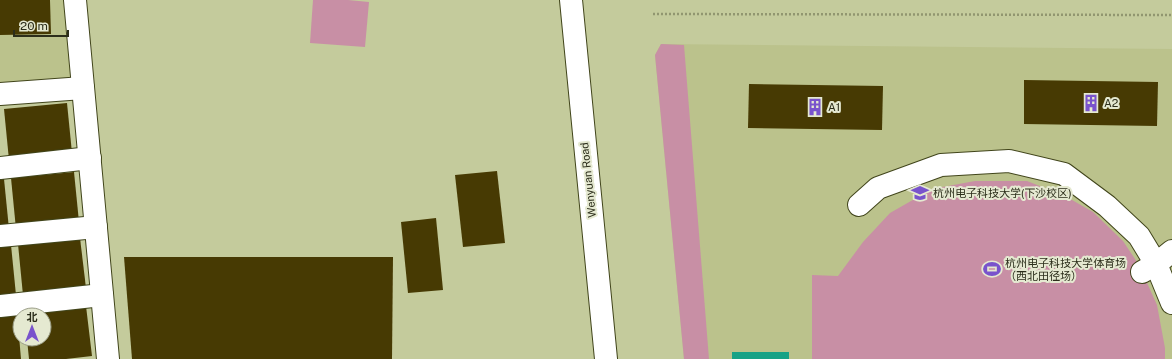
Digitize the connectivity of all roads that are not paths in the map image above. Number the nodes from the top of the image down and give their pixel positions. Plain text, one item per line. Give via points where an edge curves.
1 (75, 0) edge
2 (571, 0) edge
3 (83, 88) junction
4 (0, 94) edge
5 (90, 158) junction
6 (0, 168) edge
7 (860, 205) dead end
8 (96, 227) junction
9 (0, 236) edge
10 (1157, 262) edge
11 (102, 295) junction
12 (1172, 303) edge
13 (0, 306) edge
14 (108, 359) edge
15 (606, 359) edge

1 - 3 street
2 - 15 street, Wenyuan Road
3 - 4 street
3 - 5 street
5 - 6 street
5 - 8 street
7 - 10 street via 878,188 941,165 1009,160 1064,174 1107,206 1139,236
8 - 9 street
8 - 11 street
10 - 12 street
11 - 13 street
11 - 14 street

